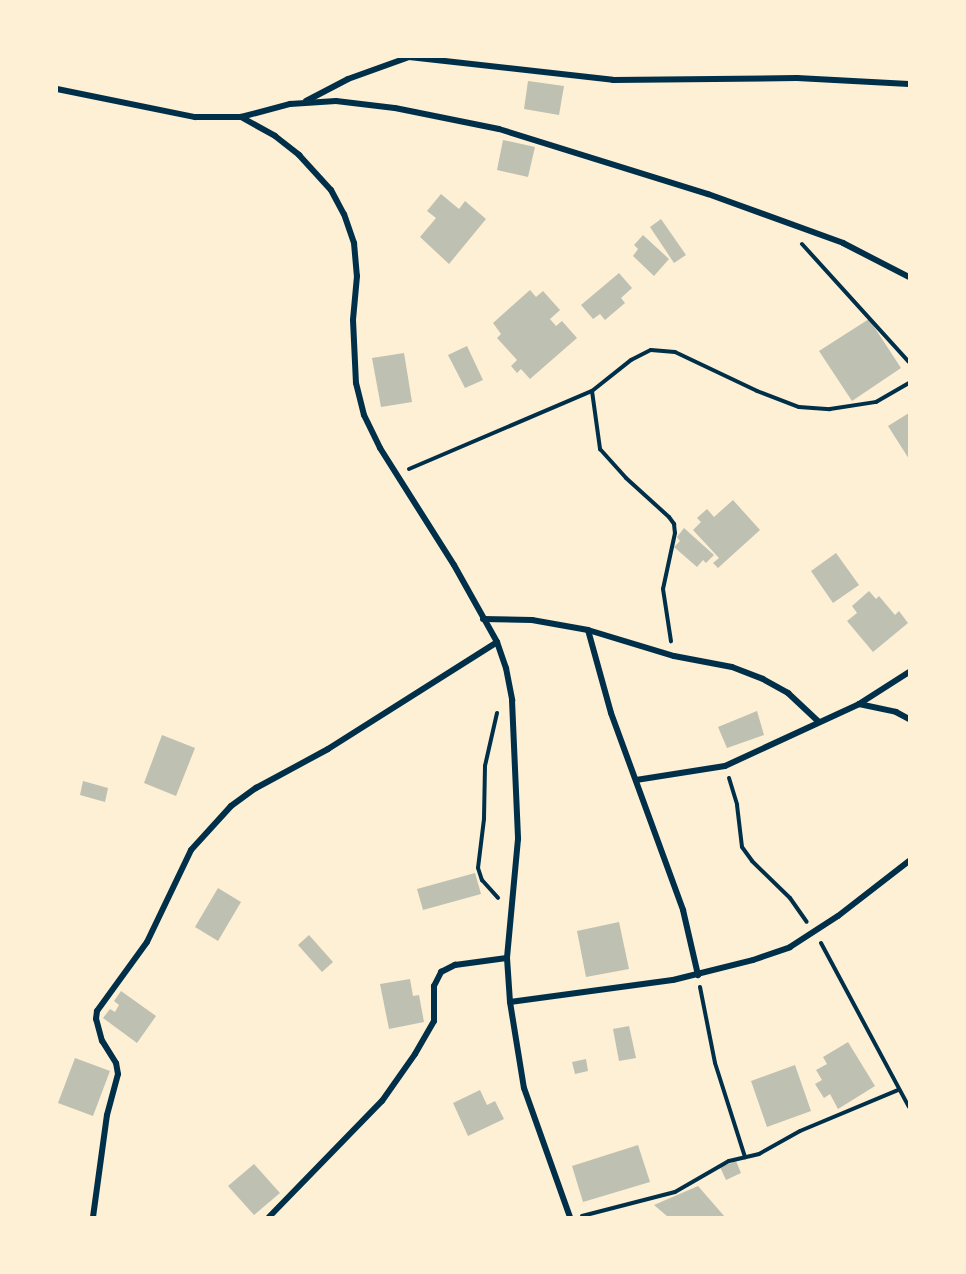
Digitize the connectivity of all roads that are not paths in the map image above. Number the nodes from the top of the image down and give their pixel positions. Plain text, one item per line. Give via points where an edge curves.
1 (409, 57) edge
2 (909, 84) edge
3 (57, 89) edge
4 (303, 102) junction
5 (241, 117) junction
6 (909, 277) edge
7 (483, 619) junction
8 (588, 630) junction
9 (497, 642) junction
10 (909, 672) edge
11 (859, 704) junction
12 (909, 719) edge
13 (819, 722) junction
14 (636, 780) junction
15 (909, 861) edge
16 (507, 958) junction
17 (698, 975) junction
18 (510, 1002) junction
19 (93, 1217) edge
20 (269, 1217) edge
21 (570, 1217) edge

1 - 2 street via 613,80 797,78
1 - 4 street via 348,79
3 - 5 street via 195,117
4 - 5 street
4 - 6 street via 336,101 395,108 499,129 780,219 843,243
5 - 7 street via 299,155 331,190 344,214 354,243 356,383 364,415
7 - 8 street via 532,620
7 - 9 street
8 - 13 street via 674,656 732,667 763,679 788,693
8 - 14 street via 611,713
9 - 16 street via 512,700 518,839
9 - 19 street via 328,749 255,788 231,806 190,850 147,942 97,1011 102,1041 118,1074 107,1115
10 - 11 street
11 - 12 street
11 - 13 street
13 - 14 street via 726,766
14 - 17 street via 683,910
15 - 17 street via 815,933 790,947
16 - 18 street
16 - 20 street via 455,965 441,972 434,986 431,1027 389,1092
17 - 18 street
18 - 21 street via 524,1088

